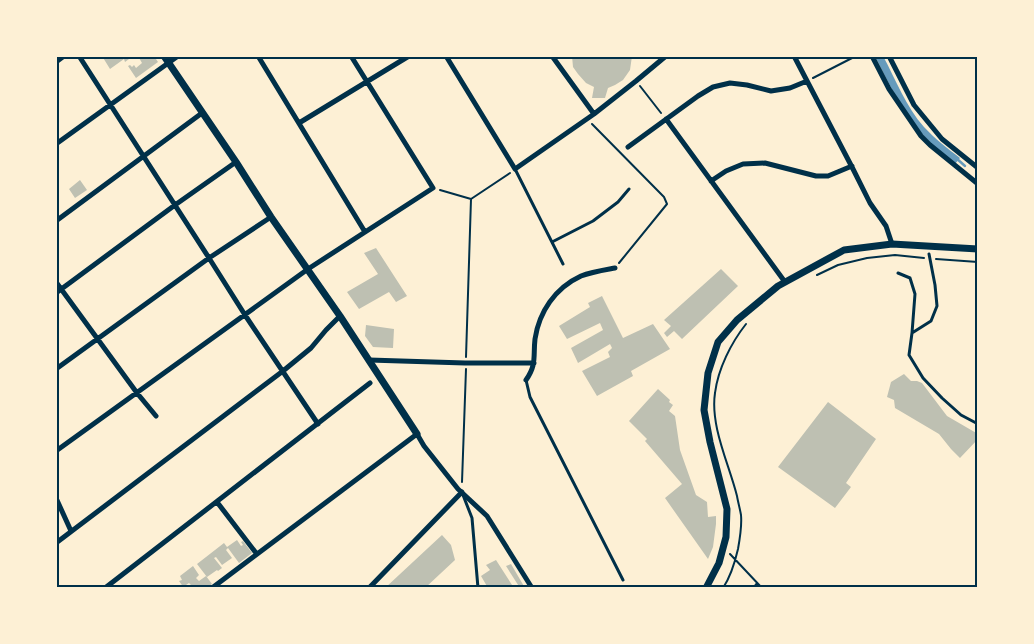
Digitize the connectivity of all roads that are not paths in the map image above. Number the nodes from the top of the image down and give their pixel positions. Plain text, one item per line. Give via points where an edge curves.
1 (64, 56) edge
2 (79, 56) edge
3 (164, 56) edge
4 (178, 56) edge
5 (258, 56) edge
6 (350, 56) edge
7 (409, 56) edge
8 (446, 56) edge
9 (552, 56) edge
10 (666, 56) edge
11 (794, 56) edge
12 (872, 56) edge
13 (889, 56) edge
14 (56, 62) edge
15 (168, 63) junction
16 (807, 81) junction
17 (366, 82) junction
18 (110, 104) junction
19 (202, 114) junction
20 (594, 114) junction
21 (666, 119) junction
22 (299, 123) junction
23 (56, 144) edge
24 (628, 147) dead end
25 (144, 157) junction
26 (236, 162) junction
27 (852, 166) junction
28 (978, 168) edge
29 (515, 170) junction
30 (711, 181) junction
31 (978, 184) edge
32 (629, 189) dead end
33 (175, 205) junction
34 (271, 217) junction
35 (56, 221) edge
36 (365, 232) junction
37 (552, 242) junction
38 (892, 244) junction
39 (978, 249) edge
40 (929, 256) road end
41 (209, 258) junction
42 (563, 264) dead end
43 (615, 268) road end
44 (308, 270) junction
45 (898, 273) dead end
46 (56, 282) edge
47 (785, 282) junction
48 (62, 289) junction
49 (56, 293) edge
50 (245, 315) junction
51 (340, 316) junction
52 (912, 333) junction
53 (99, 340) junction
54 (369, 360) junction
55 (534, 363) junction
56 (56, 370) edge
57 (282, 371) junction
58 (526, 380) joint
59 (370, 383) dead end
60 (138, 393) junction
61 (156, 416) dead end
62 (318, 424) junction
63 (978, 424) edge
64 (417, 434) junction
65 (56, 451) edge
66 (462, 492) junction
67 (56, 498) edge
68 (216, 502) junction
69 (71, 531) junction
70 (56, 542) edge
71 (256, 553) junction
72 (623, 580) dead end
73 (105, 588) edge
74 (212, 588) edge
75 (369, 588) edge
76 (478, 588) edge
77 (532, 588) edge
78 (706, 588) edge

1 - 14 street
2 - 18 street
3 - 15 street
4 - 15 street
5 - 22 street
6 - 17 street
7 - 17 street
8 - 29 street
9 - 20 street
10 - 20 street
11 - 16 street
12 - 31 street via 889,89 921,136
13 - 28 street via 914,105 942,139
15 - 18 street
15 - 19 street
16 - 21 street via 790,88 771,90 730,83 713,87
16 - 27 street
17 - 22 street
17 - 36 street via 433,188
18 - 23 street
18 - 25 street
19 - 25 street
19 - 26 street
20 - 29 street
21 - 24 street
21 - 30 street
22 - 36 street
25 - 33 street
25 - 35 street
26 - 33 street
26 - 34 street
27 - 30 street via 828,176 816,176 765,163 743,164
27 - 38 street via 870,203 886,226
29 - 37 lane
30 - 47 street
32 - 37 lane via 593,221
33 - 41 street
33 - 48 street
34 - 41 street
34 - 44 street
36 - 44 street
37 - 42 lane
38 - 39 street
38 - 47 street via 844,250
40 - 52 lane via 937,306 931,321
41 - 50 street
41 - 53 street
43 - 55 street via 582,276 556,293 538,324
44 - 50 street
44 - 51 street
45 - 52 lane via 910,278 914,294
46 - 48 street
47 - 78 street via 737,320 718,342 708,373 704,410 727,509 726,537
48 - 49 street
48 - 53 street
50 - 57 street
50 - 60 street
51 - 54 street
51 - 57 street via 311,348
52 - 63 lane via 909,355 924,378 961,415
53 - 56 street
53 - 60 street
54 - 55 street
54 - 64 street
55 - 58 street
57 - 62 street
57 - 69 street
58 - 72 lane via 530,397
59 - 62 street
60 - 61 street
60 - 65 street
62 - 68 street
64 - 66 street
64 - 71 street
66 - 75 street
66 - 76 lane via 472,518
66 - 77 street via 487,516
67 - 69 street
68 - 71 street
68 - 73 street
69 - 70 street
71 - 74 street

